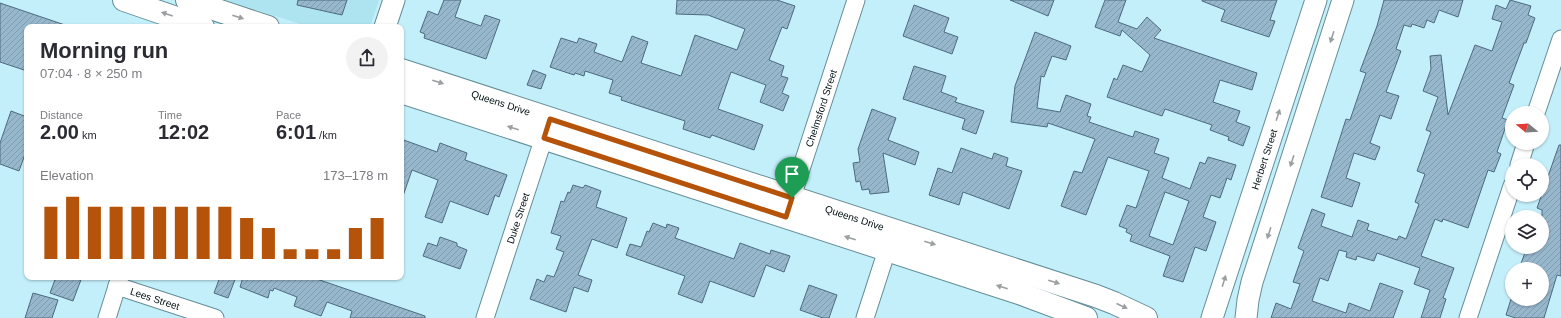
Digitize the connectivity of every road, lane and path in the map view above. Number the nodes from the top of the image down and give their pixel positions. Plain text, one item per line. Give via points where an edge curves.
1 (124, 0) edge
2 (187, 0) edge
3 (394, 0) edge
4 (856, 0) edge
5 (1316, 1) edge
6 (1342, 5) edge
7 (203, 22) edge
8 (229, 24) edge
9 (386, 24) edge
10 (1561, 39) edge
11 (404, 71) edge
12 (404, 93) edge
13 (1538, 106) edge
14 (547, 128) junction
15 (1507, 202) edge
16 (789, 207) junction
17 (887, 250) junction
18 (118, 282) edge
19 (107, 318) edge
20 (215, 318) edge
21 (485, 318) edge
22 (865, 318) edge
23 (1086, 318) edge
24 (1146, 318) edge
25 (1212, 318) edge
26 (1246, 318) edge
27 (1468, 318) edge

7 -> 1 main road
2 - 7 main road
3 - 9 street
4 - 16 street, Chelmsford Street
5 - 6 street
25 -> 5 street, Herbert Street
6 -> 26 street via 1252,282
7 -> 8 main road
10 - 13 street
11 -> 14 main road, Queens Drive
14 -> 12 main road, Queens Drive
14 - 16 main road, Queens Drive
14 - 21 street, Duke Street
15 - 27 street
17 -> 16 main road, Queens Drive
16 -> 24 main road, Queens Drive via 1102,298
17 - 22 street
23 -> 17 main road, Queens Drive
18 - 19 street
18 - 20 street, Lees Street

